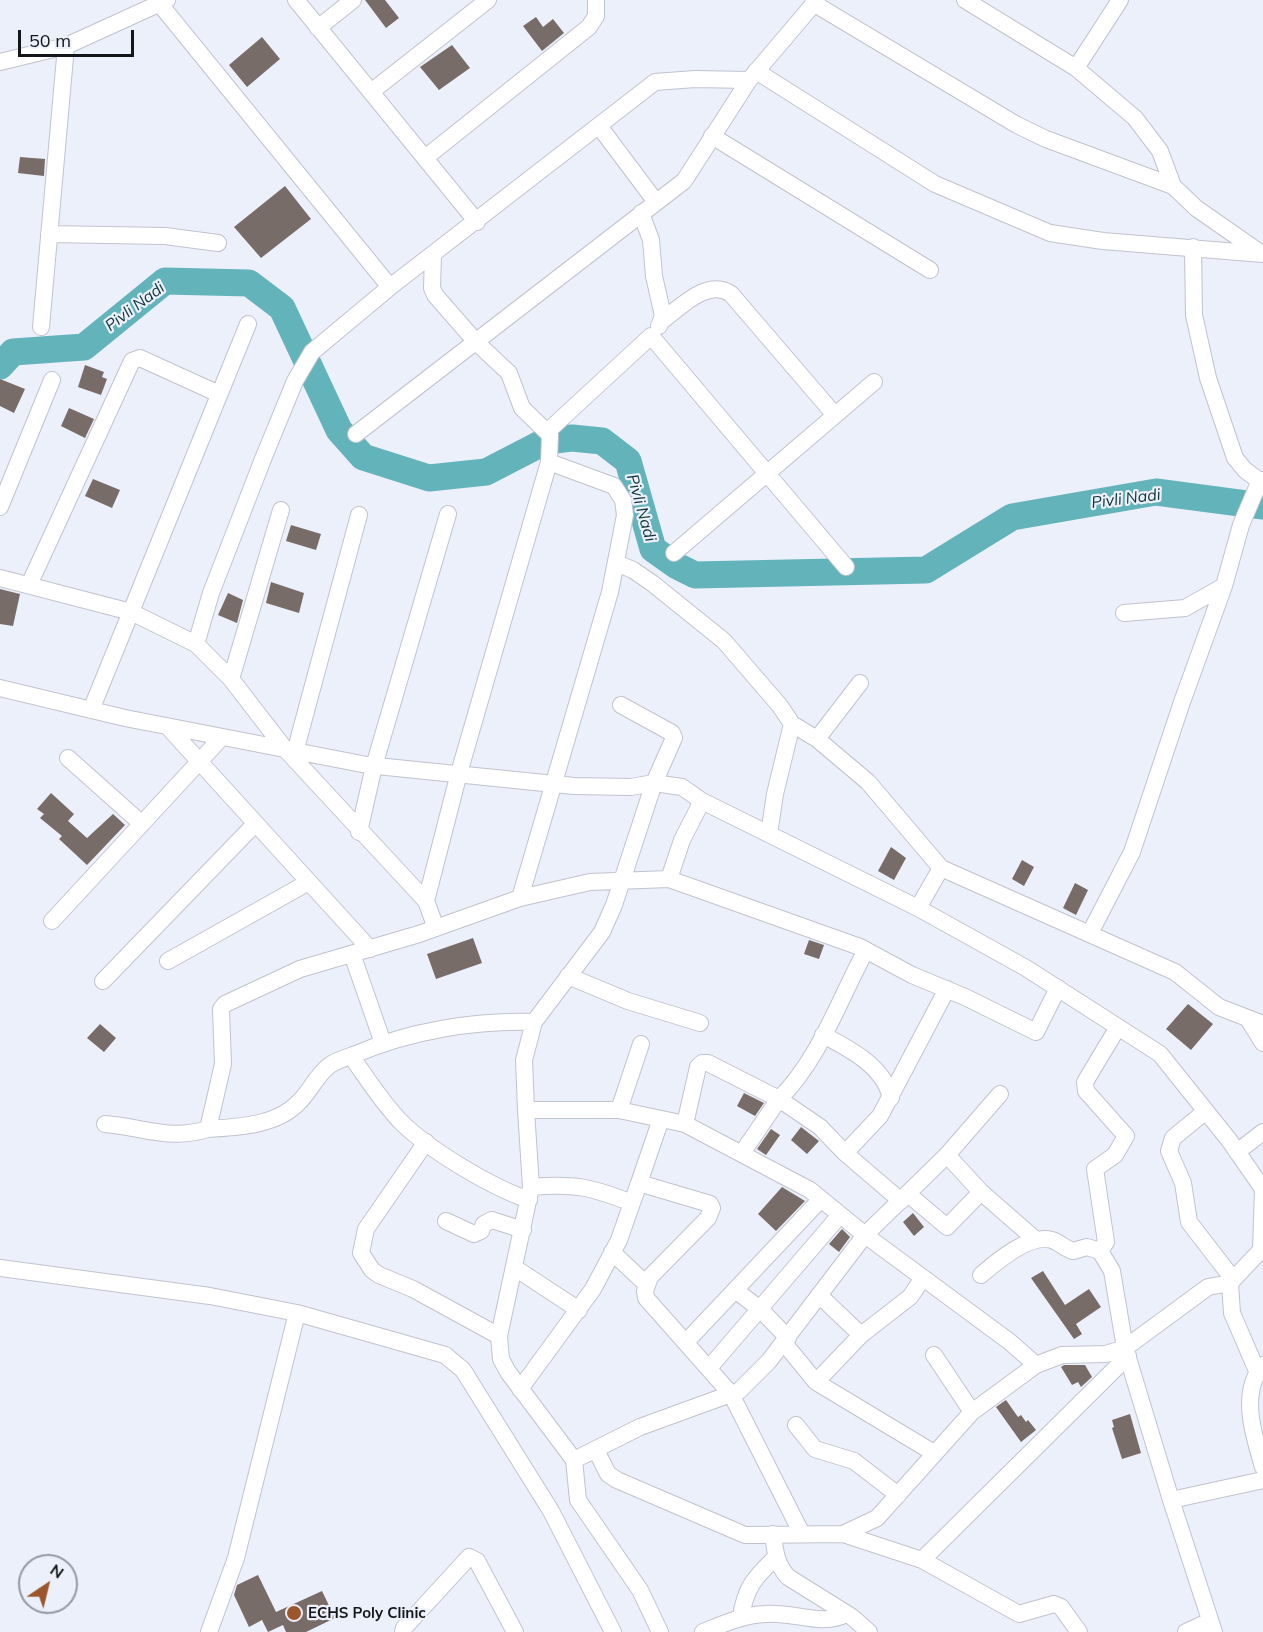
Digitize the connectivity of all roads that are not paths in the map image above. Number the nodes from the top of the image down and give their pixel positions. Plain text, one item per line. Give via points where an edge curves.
1 (296, 0) edge
2 (353, 0) edge
3 (489, 0) edge
4 (596, 0) edge
5 (965, 0) edge
6 (1120, 0) edge
7 (163, 2) edge
8 (815, 2) edge
9 (318, 28) junction
10 (66, 46) junction
11 (0, 62) edge
12 (1076, 68) junction
13 (753, 76) junction
14 (371, 92) junction
15 (599, 126) junction
16 (712, 136) junction
17 (425, 158) junction
18 (1173, 186) junction
19 (656, 202) junction
20 (641, 213) junction
21 (477, 222) junction
22 (49, 234) junction
23 (218, 243) dead end
24 (1193, 247) junction
25 (1263, 254) edge
26 (433, 255) junction
27 (930, 270) dead end
28 (390, 287) junction
29 (663, 320) junction
30 (248, 324) dead end
31 (41, 327) dead end
32 (651, 336) junction
33 (476, 342) junction
34 (52, 380) dead end
35 (874, 382) dead end
36 (219, 394) junction
37 (834, 414) junction
38 (356, 434) dead end
39 (549, 447) junction
40 (765, 472) junction
41 (1261, 482) edge
42 (0, 507) edge
43 (281, 510) dead end
44 (359, 514) dead end
45 (448, 514) dead end
46 (674, 553) dead end
47 (616, 563) junction
48 (846, 567) dead end
49 (0, 578) edge
50 (29, 585) junction
51 (1224, 586) junction
52 (131, 612) junction
53 (1124, 613) dead end
54 (196, 644) junction
55 (231, 679) junction
56 (860, 682) dead end
57 (0, 688) edge
58 (621, 705) dead end
59 (91, 710) junction
60 (792, 724) junction
61 (168, 727) junction
62 (222, 737) junction
63 (817, 739) junction
64 (290, 751) junction
65 (68, 758) dead end
66 (200, 762) junction
67 (374, 766) junction
68 (459, 773) junction
69 (552, 783) junction
70 (654, 783) junction
71 (702, 801) junction
72 (142, 824) junction
73 (255, 824) junction
74 (359, 832) junction
75 (769, 834) junction
76 (941, 868) junction
77 (620, 879) junction
78 (669, 879) junction
79 (307, 883) junction
80 (520, 898) junction
81 (426, 901) junction
82 (918, 908) junction
83 (52, 921) dead end
84 (436, 928) junction
85 (1090, 933) junction
86 (370, 949) junction
87 (866, 950) junction
88 (352, 954) junction
89 (168, 961) dead end
90 (568, 976) junction
91 (103, 981) dead end
92 (1058, 988) junction
93 (946, 989) junction
94 (1256, 1021) edge
95 (534, 1022) junction
96 (700, 1023) dead end
97 (1119, 1028) junction
98 (822, 1035) junction
99 (382, 1043) junction
100 (641, 1044) dead end
101 (1263, 1044) edge
102 (351, 1056) junction
103 (1000, 1094) dead end
104 (891, 1098) junction
105 (779, 1099) junction
106 (526, 1110) junction
107 (619, 1110) junction
108 (1206, 1111) junction
109 (661, 1119) junction
110 (105, 1124) dead end
111 (685, 1124) junction
112 (208, 1130) junction
113 (1263, 1132) edge
114 (426, 1142) junction
115 (1237, 1152) junction
116 (742, 1153) junction
117 (845, 1153) junction
118 (947, 1155) junction
119 (639, 1183) junction
120 (981, 1192) junction
121 (530, 1193) junction
122 (905, 1197) junction
123 (821, 1199) junction
124 (632, 1203) junction
125 (840, 1215) junction
126 (446, 1221) dead end
127 (523, 1230) junction
128 (865, 1235) junction
129 (1036, 1240) junction
130 (1100, 1251) junction
131 (612, 1252) junction
132 (0, 1268) edge
133 (515, 1268) junction
134 (981, 1275) dead end
135 (923, 1278) junction
136 (1232, 1281) junction
137 (646, 1284) junction
138 (735, 1290) junction
139 (819, 1295) junction
140 (759, 1309) junction
141 (579, 1310) junction
142 (297, 1313) junction
143 (861, 1335) junction
144 (499, 1336) junction
145 (786, 1340) junction
146 (686, 1342) junction
147 (1127, 1352) junction
148 (934, 1355) dead end
149 (1036, 1365) junction
150 (709, 1368) junction
151 (1260, 1368) edge
152 (816, 1382) junction
153 (520, 1389) junction
154 (731, 1394) junction
155 (972, 1413) junction
156 (796, 1425) dead end
157 (1260, 1446) edge
158 (596, 1450) junction
159 (934, 1454) junction
160 (573, 1460) junction
161 (1263, 1467) edge
162 (1263, 1480) edge
163 (898, 1495) junction
164 (1171, 1500) junction
165 (773, 1534) junction
166 (802, 1534) junction
167 (843, 1534) junction
168 (776, 1557) junction
169 (922, 1560) junction
170 (846, 1614) junction
171 (741, 1617) junction
172 (1212, 1626) edge
173 (209, 1632) edge
174 (403, 1632) edge
175 (515, 1632) edge
176 (613, 1632) edge
177 (660, 1632) edge
178 (703, 1632) edge
179 (869, 1632) edge
180 (1079, 1632) edge
181 (1186, 1632) edge

1 - 9 street
2 - 9 street
3 - 14 street
4 - 17 street via 596,16 589,27
5 - 12 street
6 - 12 street
7 - 10 street
7 - 28 street
8 - 13 street
8 - 18 street via 1017,125
9 - 14 street
10 - 11 street
10 - 22 street
12 - 18 street via 1135,118 1160,152
13 - 15 street via 655,82
13 - 16 street
13 - 24 street via 935,184 1050,233 1103,242
14 - 17 street
15 - 19 street
15 - 21 street
16 - 19 street via 684,181
16 - 27 street
17 - 21 street
18 - 25 street via 1196,208
19 - 20 street
20 - 29 street via 651,240
20 - 33 street
21 - 26 street
22 - 23 street via 165,236
22 - 31 street
24 - 25 street
24 - 41 street via 1194,315 1208,378 1235,458
26 - 28 street
26 - 33 street via 435,295
28 - 54 street via 312,352 295,381 211,593
29 - 32 street
29 - 37 street via 709,288 723,289
30 - 36 street
32 - 39 street
32 - 40 street
33 - 38 street
33 - 39 street via 509,373 522,408
34 - 42 street
35 - 37 street
36 - 50 street via 140,358 132,361
36 - 52 street
37 - 40 street
39 - 47 street via 620,492 625,515
39 - 68 street
40 - 46 street
40 - 48 street
41 - 51 street via 1240,525
43 - 55 street
44 - 64 street
45 - 67 street
47 - 60 street via 652,583 724,641
47 - 69 street
49 - 50 street
50 - 52 street
51 - 53 street via 1185,608
51 - 85 street via 1132,852
52 - 54 street
52 - 59 street
54 - 55 street
55 - 64 street
56 - 63 street
57 - 59 street
58 - 70 street via 674,735
59 - 61 street
60 - 63 street
60 - 75 street
61 - 62 street
61 - 66 street
62 - 64 street
62 - 66 street
63 - 76 street via 868,782
64 - 67 street
64 - 74 street
65 - 72 street
66 - 72 street
66 - 73 street
67 - 68 street
67 - 74 street
68 - 69 street
68 - 81 street
69 - 70 street via 631,787
69 - 80 street
70 - 71 street via 682,787
70 - 77 street
71 - 75 street
71 - 78 street via 682,840
72 - 83 street
73 - 79 street
73 - 91 street
74 - 81 street
75 - 82 street
76 - 82 street
76 - 85 street
77 - 78 street
77 - 80 street
77 - 90 street via 602,932
78 - 87 street
79 - 86 street
79 - 89 street
80 - 84 street
81 - 84 street
82 - 92 street
84 - 86 street
85 - 94 street via 1175,972 1219,1007
86 - 88 street
87 - 93 street
87 - 98 street
88 - 99 street
88 - 112 street via 300,969 225,1004 221,1009 223,1064
90 - 95 street
90 - 96 street via 628,1001
92 - 93 street via 1036,1032
92 - 97 street
93 - 104 street
94 - 101 street
95 - 99 street via 441,1030
95 - 106 street via 524,1060
97 - 108 street via 1160,1054
97 - 130 street via 1085,1082 1086,1091 1126,1136 1115,1155 1095,1169 1106,1242
98 - 104 street via 846,1047 875,1070 885,1081
98 - 105 street via 816,1055
99 - 102 street
100 - 107 street
102 - 112 street via 331,1064 297,1105 287,1111 251,1126
102 - 114 street via 386,1106
103 - 118 street
104 - 117 street via 880,1116
105 - 111 street via 702,1063
105 - 116 street
105 - 117 street via 820,1127
106 - 107 street
106 - 121 street
107 - 109 street
108 - 115 street
108 - 136 street via 1173,1138 1169,1151 1183,1183 1190,1222
109 - 111 street
109 - 119 street
110 - 112 street via 173,1136
111 - 116 street
113 - 115 street
114 - 121 street via 488,1181
114 - 144 street via 366,1229 361,1253 372,1270
115 - 136 street via 1263,1189 1261,1250
116 - 123 street
117 - 122 street
118 - 120 street
118 - 122 street
119 - 124 street
119 - 137 street via 710,1204 712,1208 708,1218
120 - 122 street via 947,1227
120 - 129 street
121 - 124 street via 582,1186
121 - 127 street
122 - 128 street
123 - 125 street
123 - 138 street
124 - 131 street
125 - 128 street
125 - 140 street
126 - 127 street via 474,1234 492,1220
127 - 133 street
128 - 135 street
128 - 139 street
129 - 130 street via 1052,1240 1073,1251 1087,1247
129 - 134 street via 1008,1253
130 - 147 street via 1112,1271
131 - 137 street
131 - 141 street
132 - 142 street via 210,1296
133 - 141 street
133 - 144 street
135 - 143 street via 910,1297
135 - 149 street
136 - 147 street via 1208,1287
136 - 151 street via 1232,1313
137 - 146 street via 646,1298
138 - 140 street
138 - 146 street
139 - 143 street
139 - 145 street
140 - 145 street
140 - 150 street
141 - 153 street
142 - 173 street via 236,1558
142 - 176 street via 446,1355 463,1370 551,1511
143 - 152 street
144 - 153 street via 501,1359
145 - 152 street
145 - 154 street via 739,1391
146 - 150 street
147 - 149 street via 1062,1355
147 - 164 street
147 - 169 street
148 - 155 street
149 - 155 street
150 - 154 street
151 - 157 street via 1248,1400
152 - 159 street
153 - 160 street
154 - 158 street via 640,1427
154 - 166 street
155 - 159 street
156 - 163 street via 815,1449 854,1461
157 - 161 street
158 - 160 street
158 - 165 street via 608,1474 617,1480 745,1534
159 - 163 street
160 - 177 street via 578,1500 640,1590
162 - 164 street
163 - 167 street via 877,1518
164 - 172 street
165 - 166 street
165 - 168 street
166 - 167 street
167 - 169 street
168 - 170 street via 788,1577
168 - 171 street via 748,1588
169 - 180 street via 1011,1611 1024,1614 1054,1604
170 - 171 street via 832,1620 766,1613
170 - 179 street
171 - 178 street
172 - 181 street
174 - 175 street via 469,1557 477,1561

